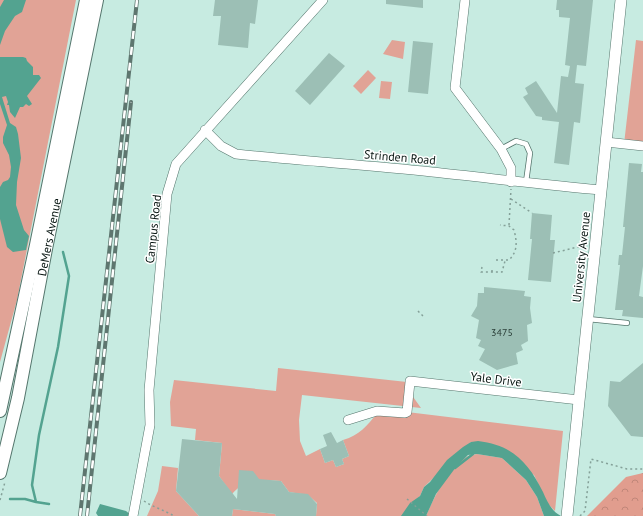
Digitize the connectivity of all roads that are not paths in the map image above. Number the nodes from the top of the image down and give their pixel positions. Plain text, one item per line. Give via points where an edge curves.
1 (86, 0) edge
2 (97, 0) edge
3 (323, 0) edge
4 (465, 0) edge
5 (621, 0) edge
6 (205, 130) junction
7 (606, 142) junction
8 (643, 146) edge
9 (501, 149) junction
10 (511, 182) junction
11 (526, 182) junction
12 (601, 190) junction
13 (588, 319) junction
14 (627, 323) dead end
15 (579, 400) junction
16 (0, 409) edge
17 (16, 410) junction
18 (348, 420) dead end
19 (0, 473) edge
20 (134, 513) edge
21 (567, 516) edge

1 - 16 main road, DeMers Avenue
2 - 17 main road, DeMers Avenue
3 - 6 street, Campus Road
4 - 9 street via 455,88
5 - 7 street, University Avenue
6 - 10 street, Strinden Road via 221,146 236,154
6 - 20 street, Campus Road via 176,164 168,194 149,390 150,425
7 - 8 street
7 - 12 street, University Avenue
9 - 10 street via 511,168
9 - 11 lane via 516,141 526,144 530,153
10 - 11 street, Strinden Road
11 - 12 street, Strinden Road
12 - 13 street, University Avenue
13 - 14 lane
13 - 15 street, University Avenue
15 - 18 street, Yale Drive via 410,381 407,412 378,412
15 - 21 street, University Avenue
16 - 17 street
17 - 19 main road, DeMers Avenue

